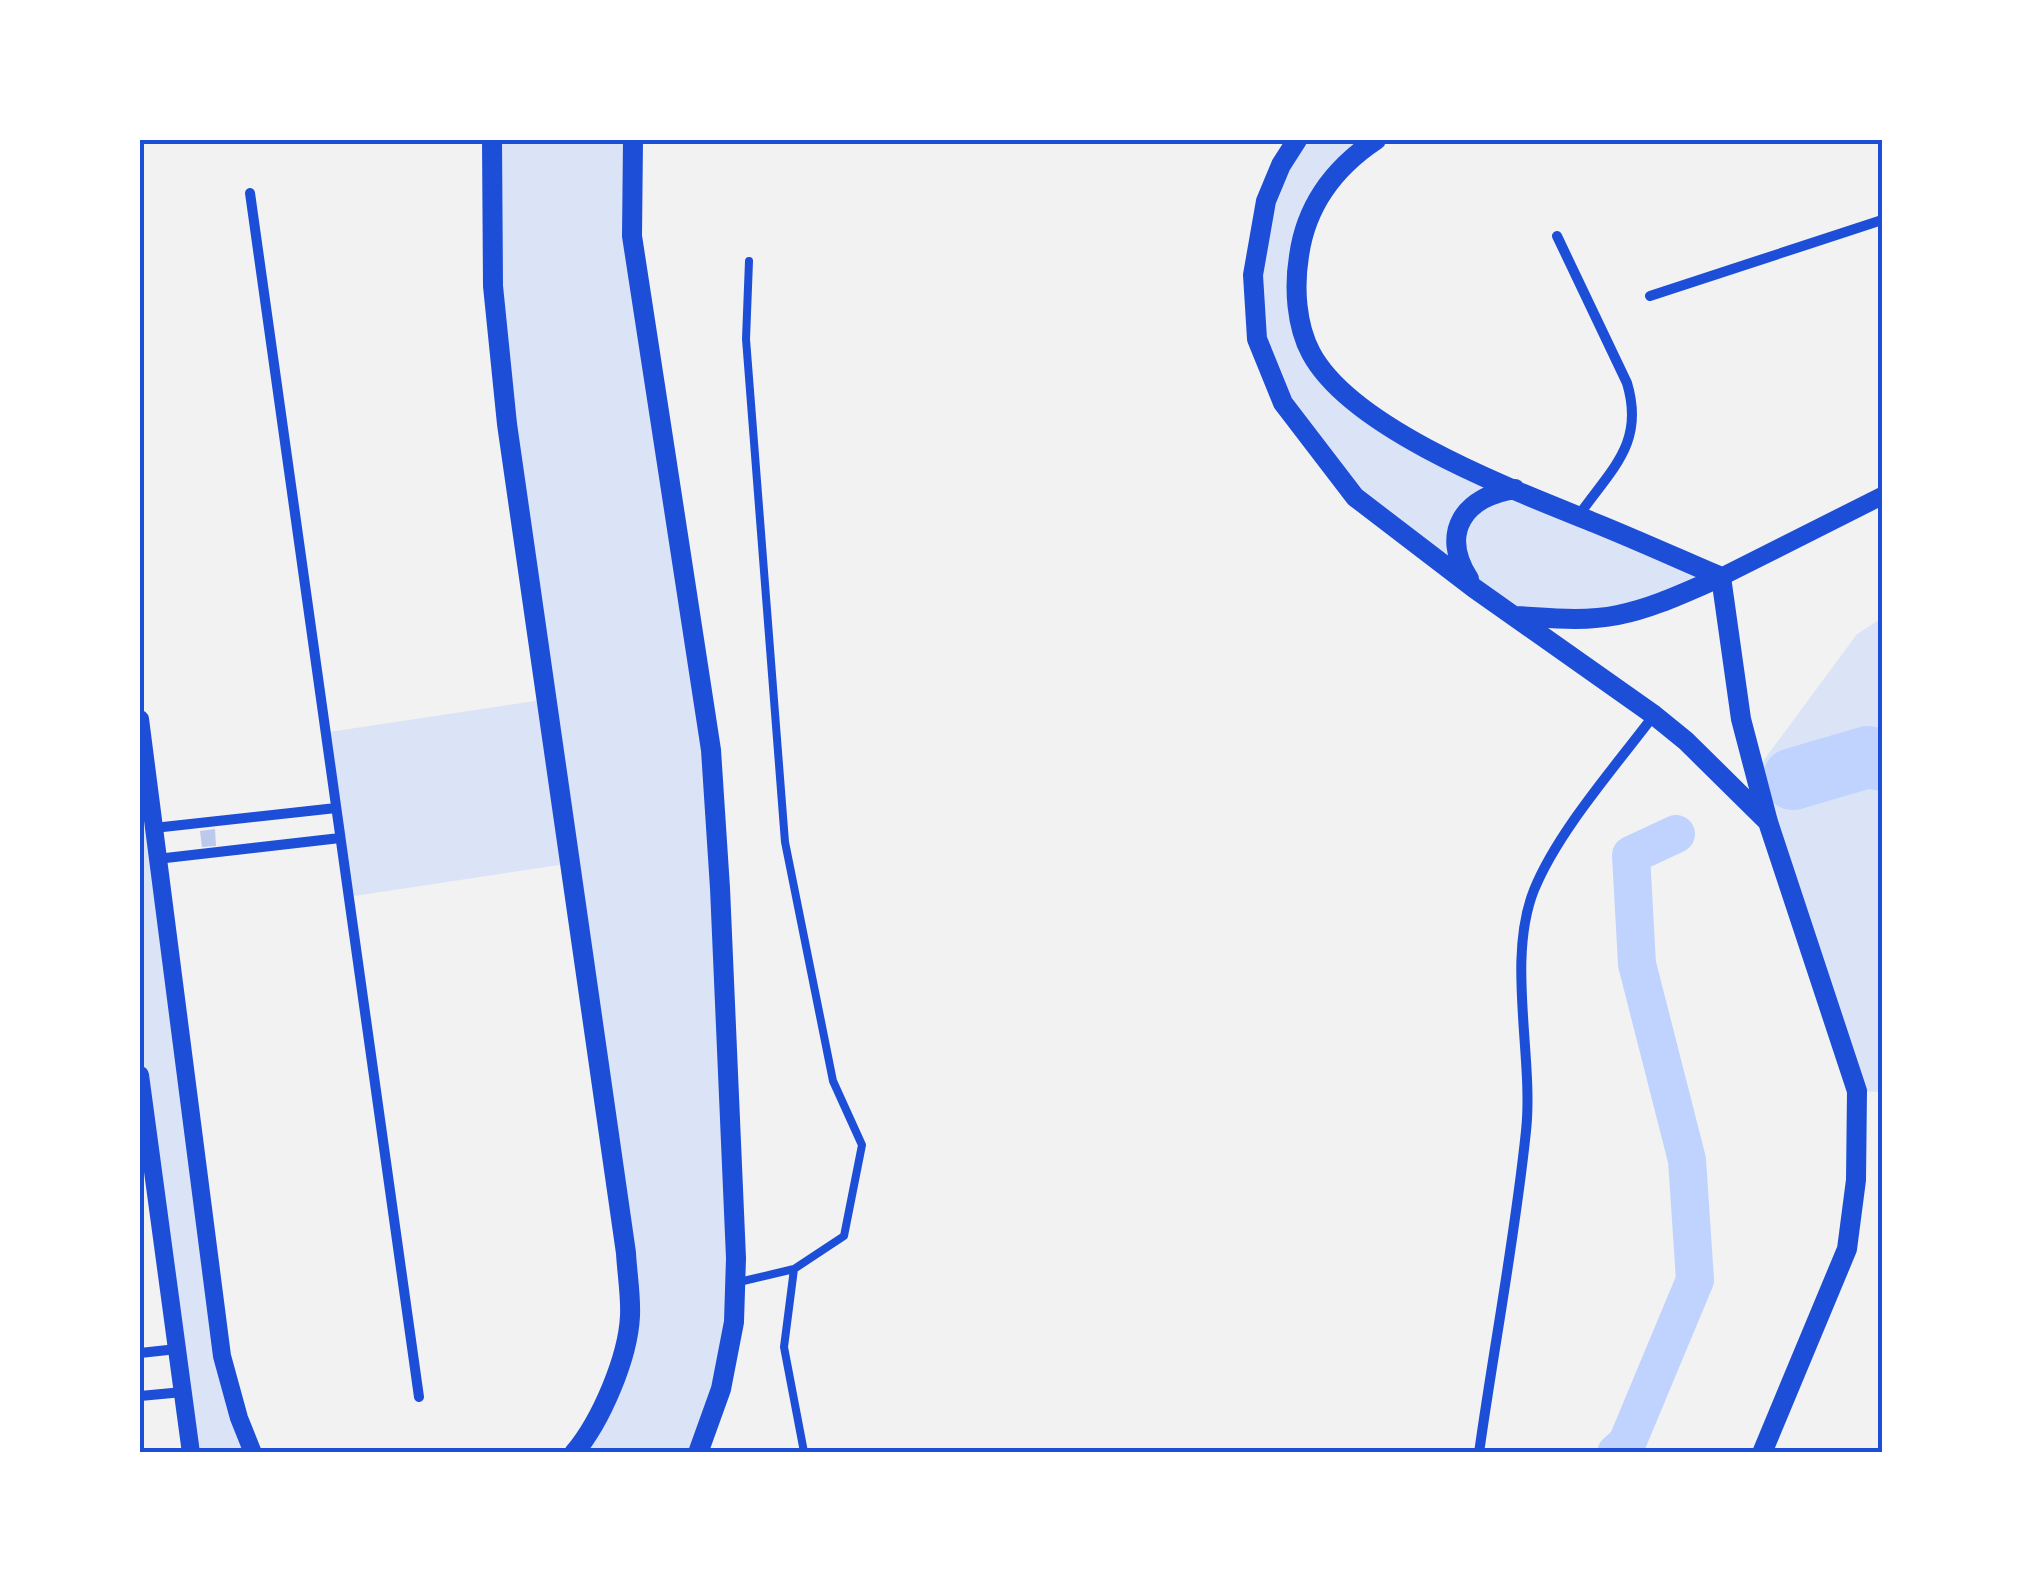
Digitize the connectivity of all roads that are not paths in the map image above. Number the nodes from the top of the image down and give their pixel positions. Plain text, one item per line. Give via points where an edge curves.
1 (492, 140) edge
2 (634, 140) edge
3 (1297, 140) edge
4 (1376, 140) edge
5 (250, 193) dead end
6 (1882, 220) edge
7 (1556, 236) dead end
8 (748, 262) dead end
9 (1650, 296) dead end
10 (1515, 490) junction
11 (1882, 496) edge
12 (1578, 516) junction
13 (1721, 576) junction
14 (1474, 588) junction
15 (1514, 616) junction
16 (1654, 715) junction
17 (140, 720) edge
18 (336, 808) junction
19 (1762, 812) junction
20 (154, 828) junction
21 (340, 838) junction
22 (157, 858) junction
23 (140, 1075) edge
24 (794, 1268) junction
25 (735, 1284) junction
26 (177, 1348) junction
27 (140, 1352) edge
28 (183, 1392) junction
29 (140, 1396) edge
30 (419, 1397) dead end
31 (804, 1452) edge
32 (191, 1453) edge
33 (254, 1453) edge
34 (574, 1453) edge
35 (698, 1453) edge
36 (1478, 1453) edge
37 (1762, 1453) edge

1 - 34 main road via 492,286 507,424 630,1318 615,1379
2 - 25 main road via 632,236 711,750
3 - 14 main road via 1266,201 1253,275 1257,339 1283,403 1356,497
4 - 10 main road via 1322,189 1300,246 1295,282 1311,354 1370,416
5 - 18 street
6 - 9 street
7 - 12 street via 1634,408 1634,428 1621,455
8 - 24 lane via 746,340 785,842 833,1081 862,1145 844,1236
10 - 12 main road
10 - 14 main road via 1479,498 1458,528 1458,556
11 - 13 street
12 - 13 main road
13 - 15 main road via 1618,615
13 - 19 main road
14 - 15 main road
15 - 16 main road
16 - 19 main road
16 - 36 street via 1548,859 1532,894 1521,1030 1527,1127
17 - 20 street
18 - 20 street
18 - 21 street
19 - 37 main road via 1857,1091 1859,1116 1847,1249
20 - 22 street
21 - 22 street
21 - 30 street
22 - 33 street via 222,1356
23 - 26 street
24 - 25 lane
24 - 31 lane via 784,1347
25 - 35 main road via 722,1388
26 - 27 street
26 - 28 street
28 - 29 street
28 - 32 street

